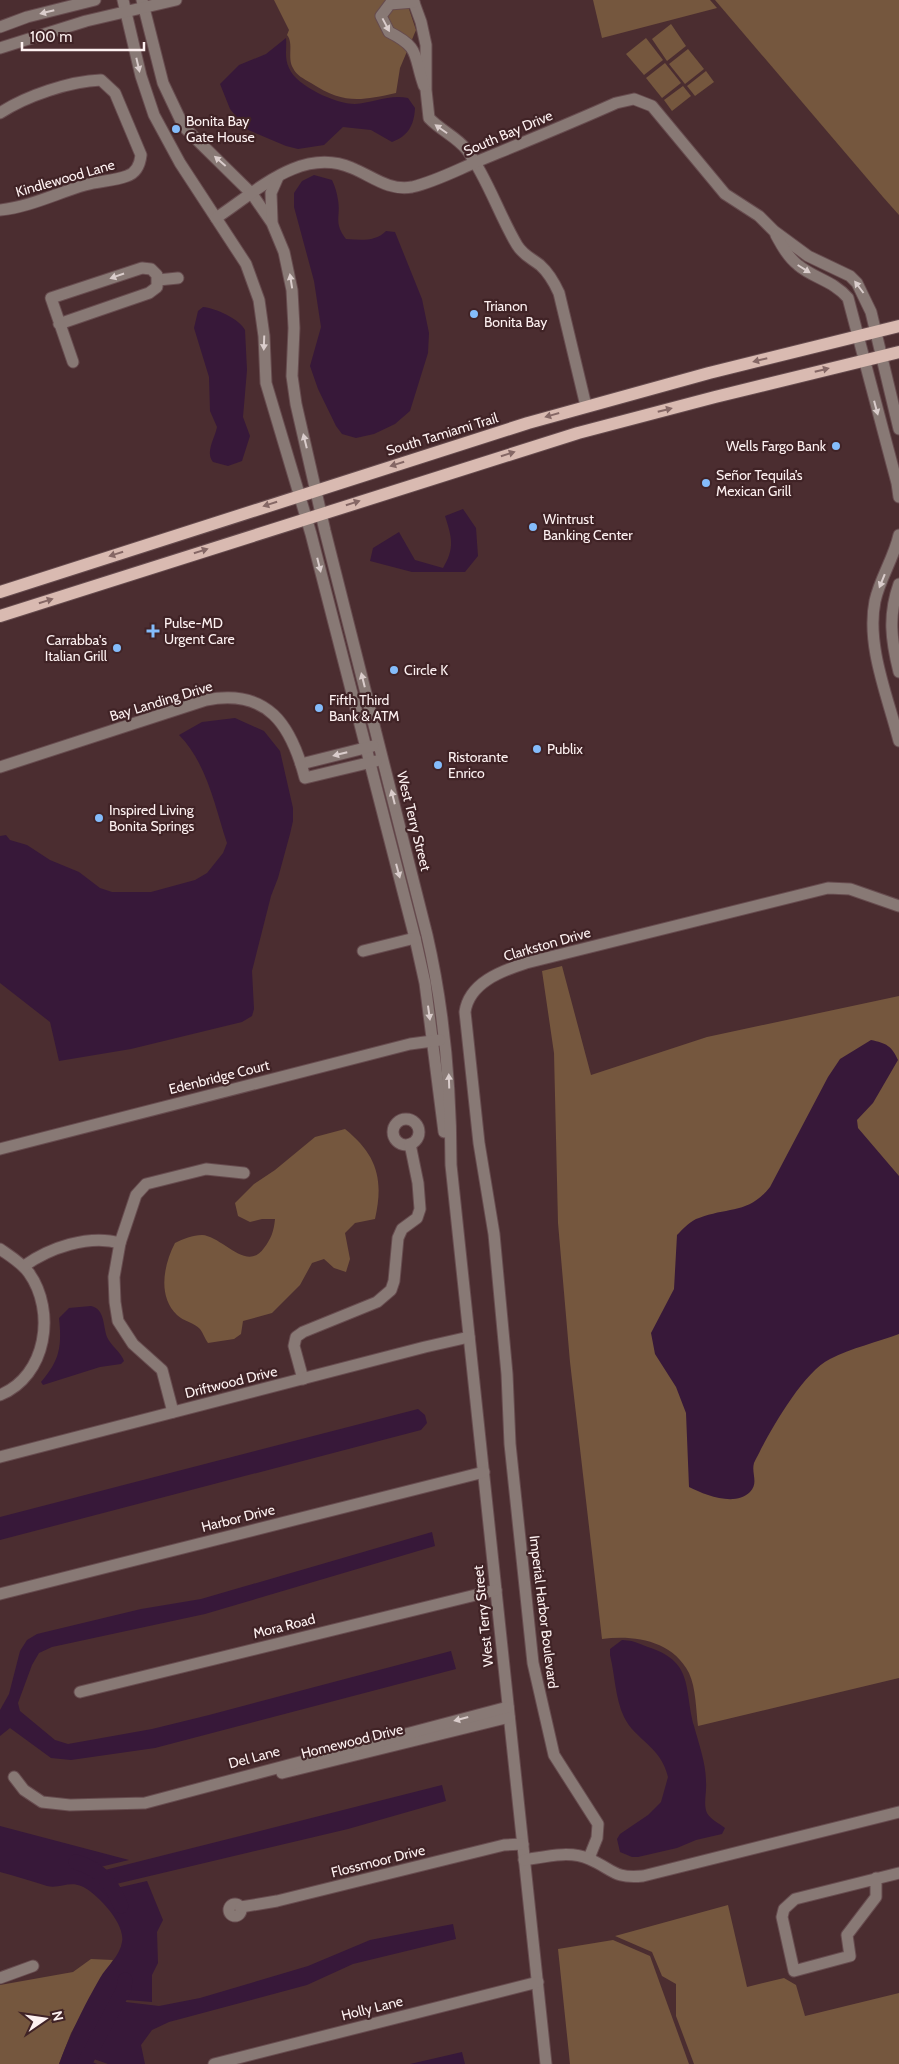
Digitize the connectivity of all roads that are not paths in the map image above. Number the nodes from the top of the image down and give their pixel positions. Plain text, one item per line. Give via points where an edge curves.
1 (94, 0) edge
2 (176, 0) edge
3 (413, 1) edge
4 (143, 4) edge
5 (124, 6) edge
6 (0, 27) edge
7 (0, 48) edge
8 (426, 90) junction
9 (0, 113) edge
10 (474, 163) junction
11 (278, 177) junction
12 (252, 194) junction
13 (0, 210) edge
14 (216, 218) junction
15 (272, 223) junction
16 (774, 231) junction
17 (178, 278) dead end
18 (158, 280) junction
19 (59, 324) junction
20 (899, 326) edge
21 (875, 332) junction
22 (858, 336) junction
23 (899, 352) edge
24 (880, 357) junction
25 (864, 360) junction
26 (73, 362) dead end
27 (586, 406) junction
28 (899, 429) edge
29 (317, 489) junction
30 (899, 491) edge
31 (300, 494) junction
32 (899, 497) edge
33 (322, 513) junction
34 (307, 518) junction
35 (899, 535) edge
36 (899, 584) edge
37 (0, 592) edge
38 (0, 616) edge
39 (896, 647) edge
40 (876, 652) junction
41 (899, 672) edge
42 (899, 741) edge
43 (379, 744) junction
44 (365, 748) junction
45 (383, 759) junction
46 (369, 763) junction
47 (301, 764) junction
48 (0, 767) edge
49 (899, 906) edge
50 (415, 938) junction
51 (363, 951) dead end
52 (446, 1039) junction
53 (432, 1041) junction
54 (410, 1144) dead end
55 (0, 1149) edge
56 (451, 1165) junction
57 (244, 1173) dead end
58 (120, 1243) junction
59 (0, 1249) edge
60 (24, 1266) junction
61 (469, 1337) junction
62 (506, 1361) joint
63 (303, 1379) junction
64 (0, 1395) edge
65 (174, 1412) junction
66 (0, 1457) edge
67 (483, 1468) junction
68 (0, 1587) edge
69 (496, 1590) junction
70 (0, 1594) edge
71 (80, 1692) dead end
72 (509, 1712) junction
73 (14, 1778) dead end
74 (899, 1812) edge
75 (523, 1844) junction
76 (589, 1858) junction
77 (524, 1860) junction
78 (899, 1873) edge
79 (876, 1878) junction
80 (241, 1907) dead end
81 (33, 1966) dead end
82 (0, 1978) edge
83 (538, 1982) junction
84 (214, 2064) edge
85 (546, 2064) edge

1 -> 6 street
2 - 4 street
3 - 8 street via 426,45
3 -> 8 street via 390,4 382,16 389,32 405,39 413,48
4 - 5 street
12 -> 4 street via 184,125 162,78
5 - 7 street
5 -> 14 street, West Terry Street via 154,115 180,164
10 -> 8 street via 456,139 429,118
9 - 13 street, Kindlewood Lane via 35,95 101,80 115,93 141,155 140,164 127,176
10 - 11 street, South Bay Drive via 404,188 384,184 353,168 325,161 305,164
10 - 16 street, South Bay Drive via 616,103 644,102 660,112 726,194 759,216
10 - 27 street via 517,245 552,278 559,293
11 - 12 street, South Bay Drive
11 - 15 street via 271,193
12 - 14 street, South Bay Drive
12 - 15 street
14 -> 31 street, West Terry Street via 246,264 259,300 266,383
29 -> 15 street, West Terry Street via 293,386 294,310 289,270
21 -> 16 street, South Bay Drive via 868,302 858,283 808,256
16 -> 22 street, South Bay Drive via 782,247 798,265 842,290 852,306
17 - 18 street
18 - 19 street via 157,287 149,293
18 -> 19 street via 151,269 142,268 51,298
19 - 26 street
20 - 21 main road, South Tamiami Trail
21 - 22 main road, South Tamiami Trail
21 - 24 street, South Bay Drive
22 - 25 street, South Bay Drive
22 -> 27 main road, South Tamiami Trail
23 - 24 main road
24 - 25 main road
24 - 28 street, South Bay Drive
25 -> 30 street, South Bay Drive
33 -> 25 main road via 593,429
27 -> 29 main road, South Tamiami Trail
29 - 31 main road, South Tamiami Trail
29 - 33 street, West Terry Street
30 - 32 street, South Bay Drive
31 - 34 street, West Terry Street
31 -> 37 main road, South Tamiami Trail
33 - 34 main road
43 -> 33 street, West Terry Street
38 -> 34 main road
34 -> 44 street, West Terry Street
35 -> 40 street via 875,602 873,629
36 - 39 street via 891,617
39 - 40 street
39 - 41 street
40 - 42 street
43 - 44 street
43 - 45 street, West Terry Street
44 - 46 street, West Terry Street
44 -> 47 street
45 - 46 street, Bay Landing Drive
52 -> 45 street, West Terry Street via 428,936
46 - 47 street, Bay Landing Drive via 304,778
46 -> 50 street, West Terry Street
47 - 48 street, Bay Landing Drive via 290,734 273,714 249,702 228,698 206,700
49 - 62 street, Clarkston Drive via 850,889 828,888 526,963 496,975 470,995 465,1012 479,1144 493,1222
50 - 51 street
50 -> 53 street, West Terry Street via 425,983
52 - 53 street, Edenbridge Court
56 -> 52 street, West Terry Street
53 - 55 street, Edenbridge Court
53 - 56 street, West Terry Street
54 - 63 street via 420,1209 417,1218 402,1229 398,1238 394,1282 377,1302 303,1332 296,1338 294,1346
56 - 61 street, West Terry Street
57 - 58 street via 206,1170 146,1184 136,1195
58 - 60 street via 108,1239 89,1240 39,1255
58 - 65 street via 114,1277 118,1321 133,1344 162,1370
59 - 60 street
60 - 64 street via 42,1301 44,1338 27,1373 13,1388
61 - 63 street, Driftwood Drive
61 - 67 street, West Terry Street
62 - 76 street, Imperial Harbor Boulevard via 510,1444 533,1663 554,1755 598,1824 597,1838
63 - 65 street, Driftwood Drive
65 - 66 street, Driftwood Drive
67 - 68 street, Harbor Drive
67 - 69 street, West Terry Street
67 - 70 street, Harbor Drive
69 - 71 street, Mora Road
69 - 72 street, West Terry Street
72 - 73 street, Homewood Drive via 155,1805 42,1802 24,1790
72 - 75 street, West Terry Street
74 - 76 street via 643,1876 617,1875
75 - 77 street, West Terry Street
75 - 80 street, Flossmoor Drive via 504,1845 278,1901
76 - 77 street via 573,1855
77 - 83 street, West Terry Street
78 - 79 street
79 - 79 street via 876,1897 848,1936 850,1956 794,1971 782,1917 789,1903
81 - 82 street
83 - 84 street, Holly Lane
83 - 85 street, West Terry Street

